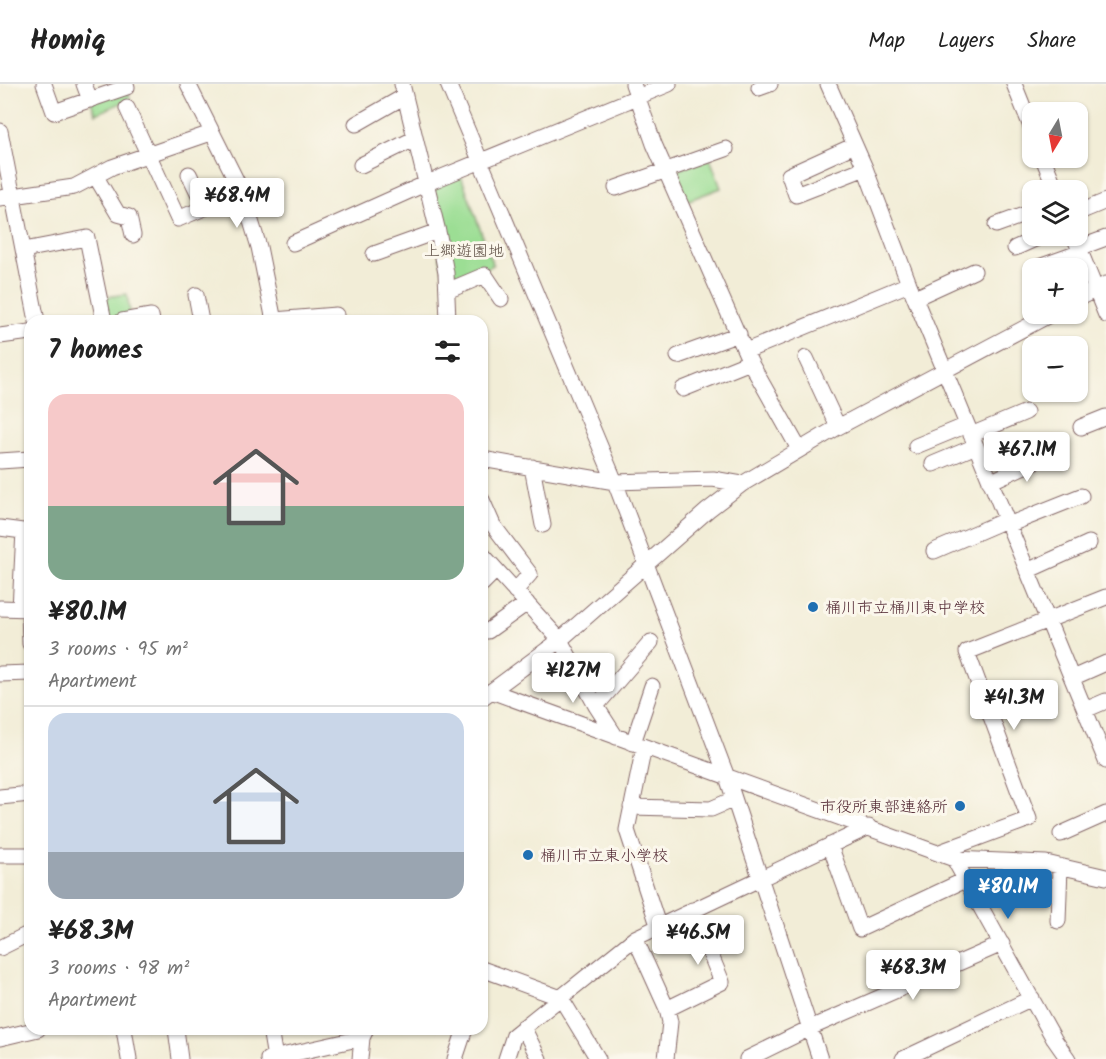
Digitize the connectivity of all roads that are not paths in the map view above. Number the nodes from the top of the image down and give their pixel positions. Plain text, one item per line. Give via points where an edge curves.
1 (44, 84) edge
2 (84, 84) edge
3 (126, 84) edge
4 (188, 84) edge
5 (448, 84) edge
6 (669, 84) edge
7 (828, 84) edge
8 (1014, 84) edge
9 (403, 90) edge
10 (635, 90) edge
11 (90, 100) junction
12 (1022, 104) edge
13 (127, 108) dead end
14 (356, 124) dead end
15 (0, 131) edge
16 (211, 133) junction
17 (414, 139) junction
18 (855, 145) junction
19 (726, 149) dead end
20 (147, 155) junction
21 (479, 162) junction
22 (361, 165) dead end
23 (865, 168) junction
24 (665, 170) junction
25 (189, 174) dead end
26 (96, 177) junction
27 (425, 184) junction
28 (616, 188) dead end
29 (242, 192) junction
30 (7, 196) edge
31 (1106, 201) edge
32 (205, 207) junction
33 (1088, 208) edge
34 (1022, 216) edge
35 (996, 225) dead end
36 (438, 231) junction
37 (133, 235) dead end
38 (1106, 238) edge
39 (1088, 242) edge
40 (293, 243) dead end
41 (1022, 245) edge
42 (1076, 246) edge
43 (1079, 246) edge
44 (1015, 248) dead end
45 (24, 250) junction
46 (374, 254) dead end
47 (1055, 258) edge
48 (974, 271) dead end
49 (1101, 287) edge
50 (447, 291) junction
51 (912, 291) junction
52 (196, 295) dead end
53 (501, 299) dead end
54 (36, 315) edge
55 (103, 315) edge
56 (200, 315) edge
57 (273, 315) edge
58 (448, 315) edge
59 (1106, 315) edge
60 (1032, 324) edge
61 (24, 333) edge
62 (739, 334) junction
63 (0, 336) edge
64 (678, 356) dead end
65 (748, 356) junction
66 (806, 358) dead end
67 (945, 370) junction
68 (682, 389) dead end
69 (1026, 412) dead end
70 (1106, 417) edge
71 (838, 427) junction
72 (1081, 427) dead end
73 (971, 435) junction
74 (916, 446) dead end
75 (799, 449) junction
76 (1050, 454) dead end
77 (24, 459) edge
78 (488, 460) edge
79 (0, 461) edge
80 (933, 464) dead end
81 (532, 467) junction
82 (615, 482) junction
83 (990, 482) junction
84 (742, 484) junction
85 (1081, 496) dead end
86 (488, 514) edge
87 (1007, 523) junction
88 (543, 525) dead end
89 (0, 528) edge
90 (24, 531) edge
91 (1089, 543) dead end
92 (934, 551) dead end
93 (488, 561) edge
94 (647, 566) junction
95 (496, 570) junction
96 (1027, 571) junction
97 (488, 578) edge
98 (515, 591) junction
99 (1106, 597) edge
100 (527, 603) junction
101 (0, 608) edge
102 (24, 609) edge
103 (1048, 621) junction
104 (488, 631) dead end
105 (560, 640) junction
106 (651, 642) dead end
107 (1106, 663) edge
108 (0, 674) edge
109 (24, 674) edge
110 (1072, 678) junction
111 (652, 686) dead end
112 (488, 693) edge
113 (488, 695) edge
114 (1106, 701) edge
115 (596, 706) junction
116 (1085, 710) junction
117 (1101, 736) edge
118 (616, 737) junction
119 (639, 745) junction
120 (1106, 761) edge
121 (727, 777) junction
122 (24, 795) edge
123 (0, 797) edge
124 (734, 799) junction
125 (631, 807) junction
126 (1106, 814) edge
127 (868, 827) junction
128 (1061, 834) dead end
129 (830, 845) junction
130 (0, 855) edge
131 (24, 855) edge
132 (947, 855) junction
133 (1060, 867) junction
134 (761, 877) junction
135 (1106, 877) edge
136 (967, 879) junction
137 (692, 910) junction
138 (1058, 921) dead end
139 (658, 926) junction
140 (24, 936) edge
141 (635, 938) junction
142 (1002, 944) junction
143 (0, 948) edge
144 (488, 974) edge
145 (561, 998) junction
146 (1032, 998) junction
147 (667, 1009) junction
148 (523, 1027) junction
149 (810, 1028) junction
150 (24, 1032) edge
151 (125, 1035) edge
152 (177, 1035) edge
153 (270, 1035) edge
154 (360, 1035) edge
155 (364, 1035) edge
156 (463, 1035) edge
157 (0, 1038) edge
158 (271, 1058) edge
159 (909, 1058) edge
160 (129, 1059) edge
161 (180, 1059) edge
162 (360, 1059) edge
163 (455, 1059) edge
164 (506, 1059) edge
165 (538, 1059) edge
166 (598, 1059) edge
167 (666, 1059) edge
168 (747, 1059) edge
169 (820, 1059) edge
170 (1068, 1059) edge

1 - 11 street via 54,112
2 - 11 street
3 - 11 street via 127,87
4 - 16 street
5 - 21 street
6 - 10 street
7 - 18 street
8 - 12 street
9 - 14 street
9 - 17 street
10 - 21 street
10 - 24 street
13 - 20 street
15 - 30 street
16 - 20 street
16 - 29 street
17 - 22 street
17 - 27 street
18 - 23 street
18 - 23 street via 789,175 796,195
19 - 24 street
20 - 26 street
20 - 32 street via 178,219
21 - 27 street
21 - 82 street
23 - 51 street
24 - 28 street
24 - 62 street
25 - 32 street
26 - 30 street via 74,187
26 - 37 street via 118,214 129,217
27 - 36 street
27 - 40 street
29 - 32 street
29 - 57 street via 259,247
30 - 45 street
31 - 33 street
34 - 35 street
36 - 46 street
36 - 50 street
38 - 39 street
41 - 44 street
42 - 47 street
43 - 49 street
45 - 54 street
45 - 55 street via 87,238
48 - 51 street
49 - 59 street
50 - 53 street via 485,275
50 - 58 street
51 - 65 street
51 - 67 street
52 - 56 street
60 - 67 street
61 - 63 street
62 - 64 street
62 - 65 street
65 - 68 street
65 - 75 street
66 - 71 street
67 - 71 street
67 - 73 street
69 - 73 street
70 - 72 street
71 - 75 street
73 - 74 street
73 - 80 street
73 - 83 street
75 - 84 street
76 - 83 street
77 - 79 street
78 - 81 street
81 - 82 street
81 - 88 street
82 - 84 street via 713,479
82 - 94 street
83 - 87 street
84 - 94 street
85 - 87 street
86 - 98 street via 531,574
87 - 92 street
87 - 96 street
89 - 90 street
91 - 96 street
93 - 95 street
94 - 105 street
94 - 121 street
95 - 97 street
95 - 98 street
96 - 103 street
98 - 100 street
99 - 103 street
100 - 104 street
100 - 105 street
101 - 102 street
103 - 110 street
103 - 132 street via 967,652 1029,819
105 - 112 street
105 - 115 street
106 - 115 street
107 - 110 street
108 - 109 street
110 - 116 street
111 - 119 street
113 - 118 street
114 - 116 street
115 - 118 street
116 - 117 street
117 - 120 street
118 - 119 street
119 - 121 street
119 - 125 street
121 - 124 street
121 - 127 street
122 - 123 street
124 - 125 street via 711,809
124 - 134 street
125 - 139 street via 627,830
126 - 128 street
127 - 129 street
127 - 132 street
129 - 134 street
129 - 136 street via 860,929
130 - 131 street
132 - 133 street
132 - 136 street
133 - 135 street
133 - 138 street
134 - 137 street
134 - 149 street
136 - 142 street
137 - 139 street
137 - 147 street via 722,982
139 - 141 street
140 - 143 street
141 - 145 street
141 - 147 street
142 - 146 street
142 - 149 street
144 - 145 street
145 - 148 street
145 - 166 street
146 - 159 street
146 - 170 street
147 - 167 street via 670,1022
148 - 164 street via 514,1035
148 - 165 street
149 - 168 street
149 - 169 street
150 - 157 street
151 - 160 street
152 - 161 street
153 - 158 street
154 - 158 street
155 - 162 street
156 - 163 street

